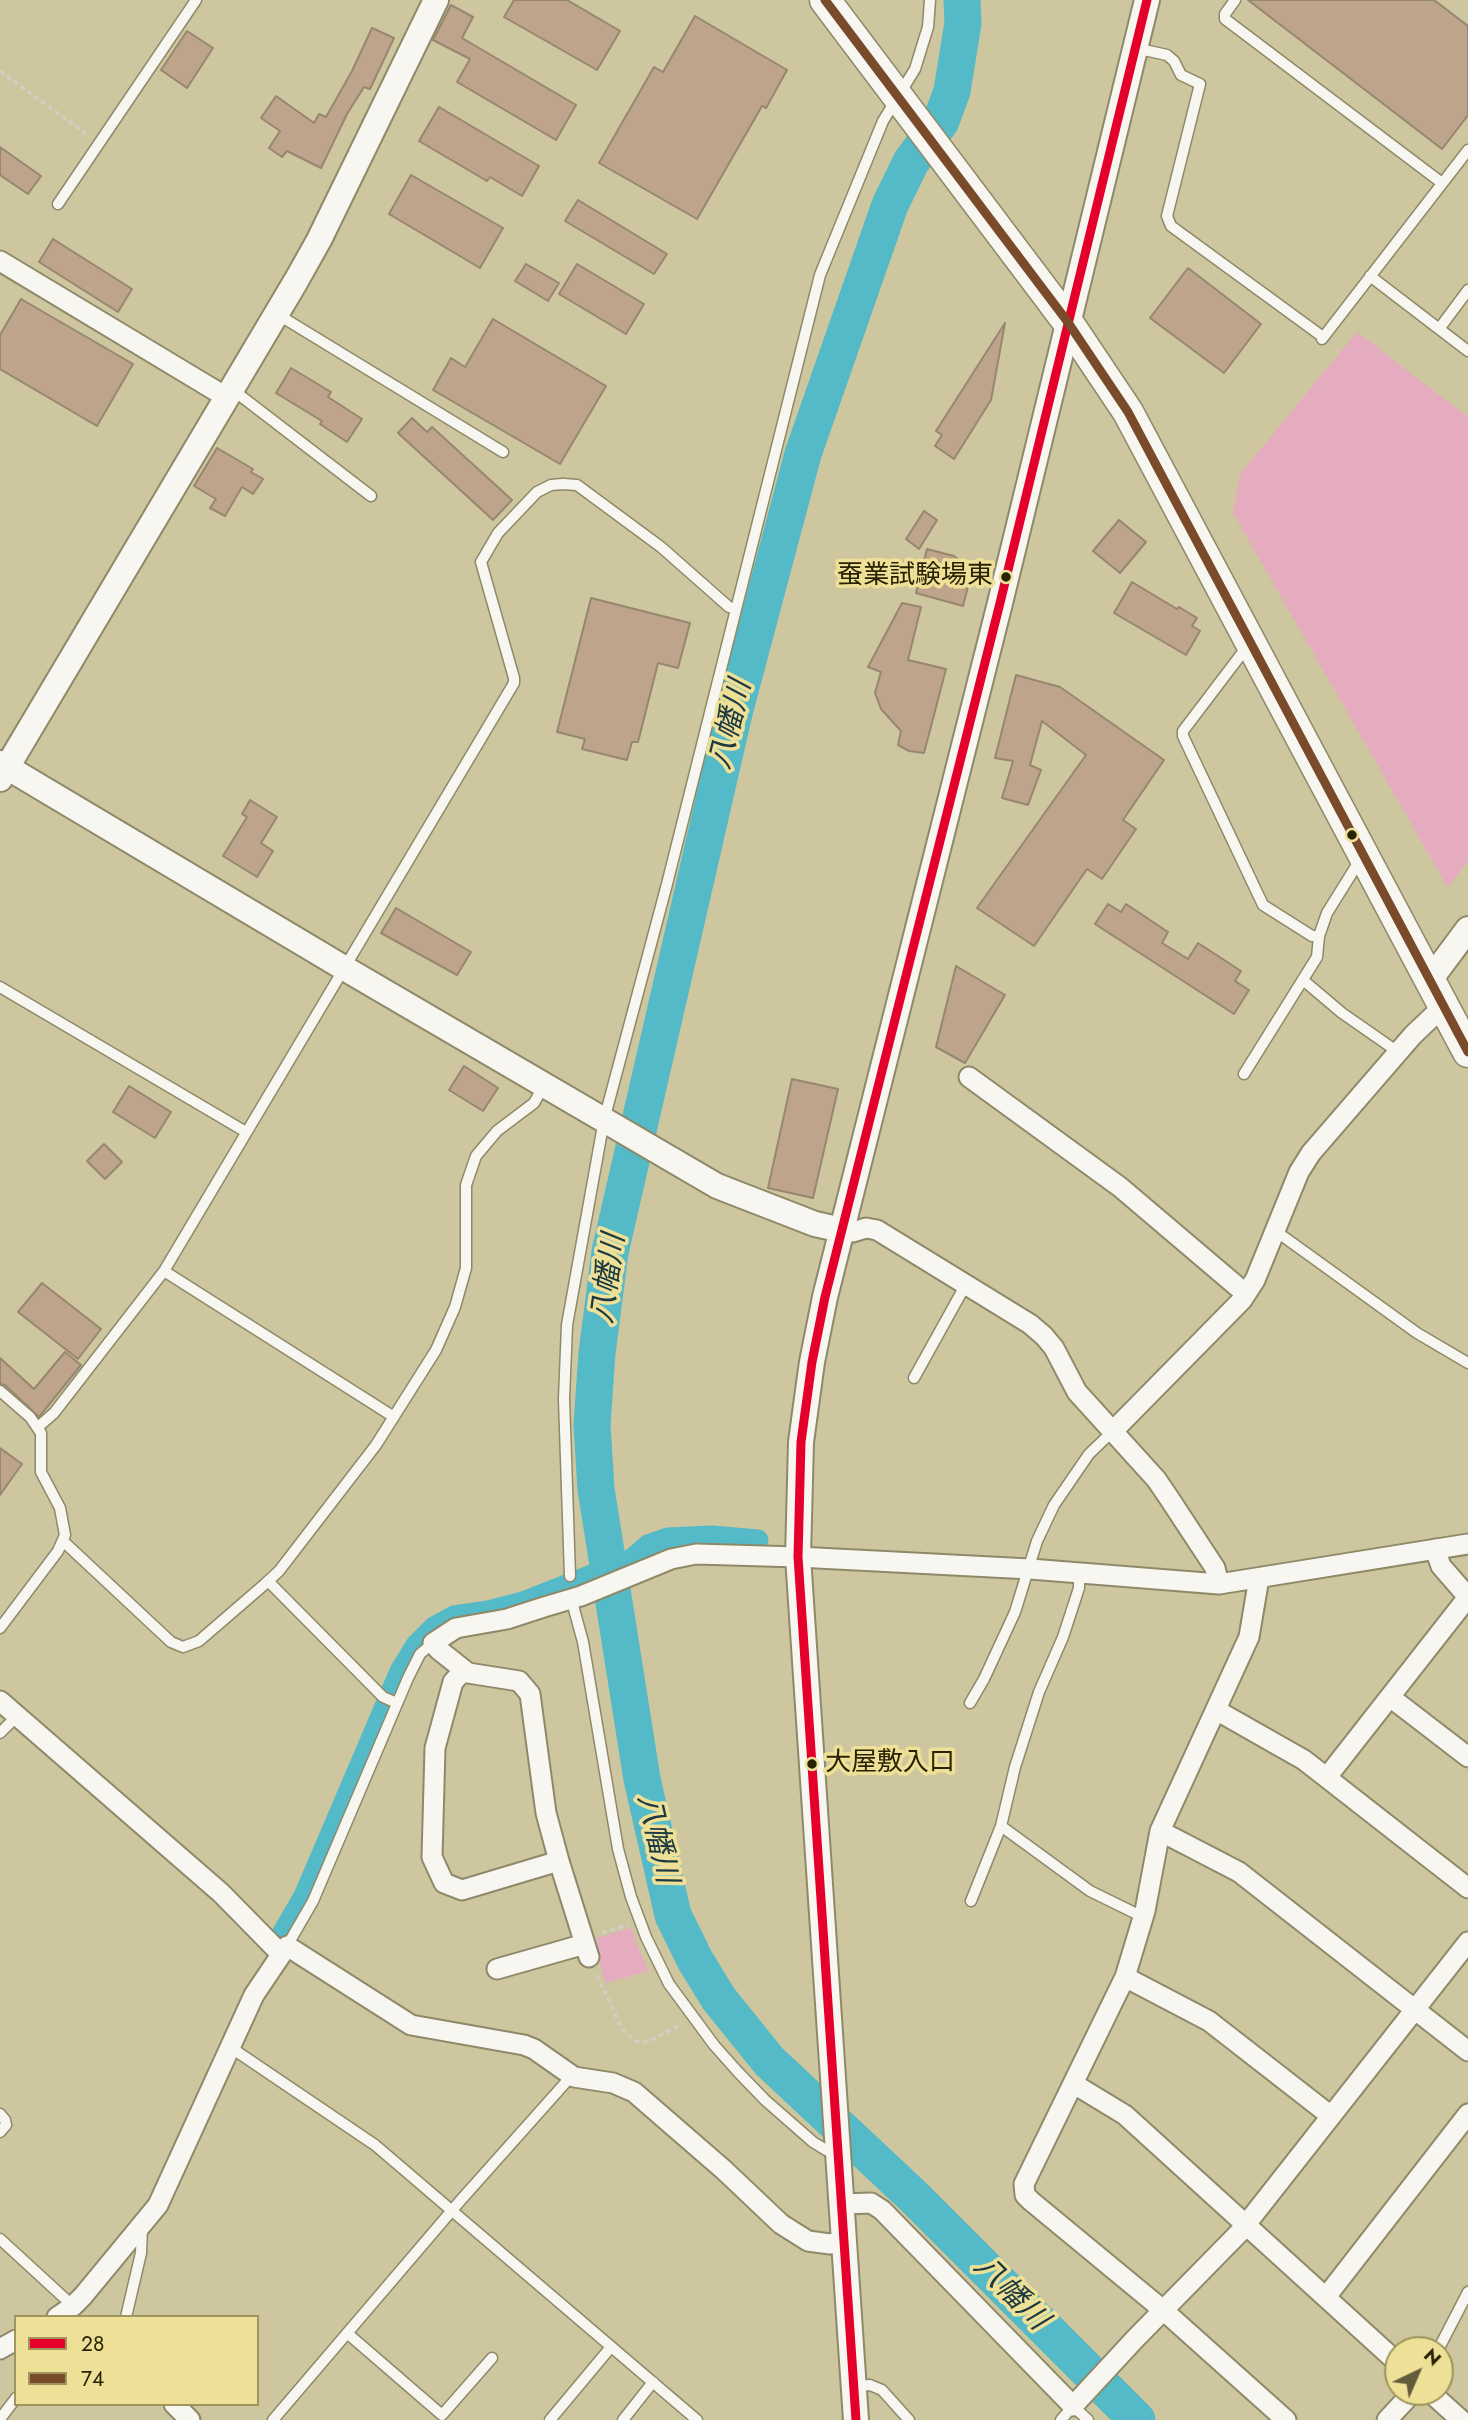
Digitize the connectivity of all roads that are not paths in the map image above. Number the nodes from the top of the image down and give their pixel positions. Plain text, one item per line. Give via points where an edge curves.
1 (196, 0) edge
2 (436, 0) edge
3 (825, 0) edge
4 (930, 0) edge
5 (1147, 0) edge
6 (1235, 0) edge
7 (1135, 48) junction
8 (901, 100) junction
9 (1468, 149) edge
10 (1442, 183) junction
11 (58, 204) dead end
12 (0, 261) edge
13 (1370, 276) junction
14 (1468, 290) edge
15 (276, 314) junction
16 (1067, 321) junction
17 (1439, 329) junction
18 (1468, 351) edge
19 (228, 393) junction
20 (503, 452) dead end
21 (371, 496) dead end
22 (736, 609) junction
23 (1253, 647) junction
24 (2, 770) edge
25 (1367, 861) junction
26 (1468, 929) edge
27 (1319, 936) junction
28 (344, 968) junction
29 (1303, 980) junction
30 (1430, 980) junction
31 (0, 987) edge
32 (1446, 1010) junction
33 (1398, 1052) junction
34 (1468, 1052) edge
35 (1244, 1074) dead end
36 (969, 1077) dead end
37 (544, 1085) junction
38 (608, 1122) junction
39 (247, 1132) junction
40 (842, 1230) junction
41 (1275, 1234) junction
42 (164, 1271) junction
43 (965, 1286) junction
44 (1246, 1294) junction
45 (1468, 1363) edge
46 (914, 1378) dead end
47 (0, 1391) edge
48 (394, 1416) junction
49 (37, 1427) junction
50 (1112, 1432) junction
51 (64, 1542) junction
52 (1468, 1544) edge
53 (1435, 1549) junction
54 (798, 1557) junction
55 (1030, 1569) junction
56 (1079, 1573) junction
57 (570, 1576) dead end
58 (1258, 1578) junction
59 (268, 1581) junction
60 (1219, 1584) junction
61 (576, 1597) junction
62 (1468, 1597) edge
63 (0, 1628) edge
64 (433, 1643) junction
65 (464, 1670) junction
66 (1390, 1696) junction
67 (0, 1701) edge
68 (397, 1703) junction
69 (970, 1703) dead end
70 (1216, 1710) junction
71 (17, 1716) junction
72 (0, 1733) edge
73 (1468, 1757) edge
74 (1327, 1777) junction
75 (1001, 1826) junction
76 (1160, 1831) junction
77 (559, 1861) junction
78 (1468, 1888) edge
79 (971, 1901) dead end
80 (1143, 1917) junction
81 (1468, 1942) edge
82 (284, 1950) junction
83 (497, 1969) dead end
84 (1125, 1977) junction
85 (1416, 2010) junction
86 (230, 2047) junction
87 (1468, 2051) edge
88 (570, 2075) junction
89 (1074, 2084) junction
90 (0, 2114) edge
91 (1468, 2114) edge
92 (1331, 2116) junction
93 (0, 2132) edge
94 (838, 2154) junction
95 (842, 2204) junction
96 (452, 2210) junction
97 (1247, 2224) junction
98 (142, 2225) junction
99 (0, 2239) edge
100 (844, 2241) junction
101 (1468, 2292) edge
102 (1326, 2297) junction
103 (1163, 2310) junction
104 (71, 2313) edge
105 (126, 2315) edge
106 (347, 2333) junction
107 (1445, 2336) edge
108 (611, 2347) junction
109 (1384, 2350) edge
110 (492, 2358) dead end
111 (653, 2382) junction
112 (854, 2386) junction
113 (14, 2401) edge
114 (176, 2406) edge
115 (1400, 2406) edge
116 (1446, 2406) edge
117 (1070, 2409) edge
118 (0, 2419) edge
119 (190, 2420) edge
120 (273, 2420) edge
121 (550, 2420) edge
122 (623, 2420) edge
123 (697, 2420) edge
124 (856, 2420) edge
125 (909, 2420) edge
126 (1088, 2420) edge
127 (1286, 2420) edge
128 (1387, 2420) edge
129 (1461, 2420) edge

1 - 11 lane
2 - 15 street via 319,240
3 - 8 main road
4 - 8 lane via 920,56
5 - 7 street
6 - 10 lane via 1225,19
7 - 13 lane via 1167,55 1181,75 1200,84 1167,216 1171,226 1322,338
7 - 16 street
8 - 16 main road
8 - 22 lane via 883,121 820,275
9 - 10 lane
10 - 13 lane
12 - 19 street
13 - 17 lane
14 - 17 lane
15 - 19 street
15 - 20 lane
16 - 23 main road via 1128,412
16 - 40 street
17 - 18 lane
19 - 21 lane
19 - 24 street
22 - 28 lane via 576,485 551,485 537,492 498,533 481,562 514,683
22 - 38 lane
23 - 25 main road
23 - 27 lane via 1243,652 1182,731 1183,736 1263,905
24 - 28 street
25 - 27 lane via 1355,868 1327,913
25 - 30 main road
26 - 30 street
27 - 29 lane via 1319,952
28 - 37 street
28 - 39 lane
29 - 33 lane
29 - 35 lane
30 - 32 main road
31 - 39 lane
32 - 33 street via 1433,1016
32 - 34 main road
33 - 41 street via 1311,1153
36 - 44 street via 1120,1187
37 - 38 street
37 - 48 lane via 534,1103 496,1132 476,1156 466,1185 466,1268 455,1307 436,1350
38 - 40 street via 717,1186
38 - 57 lane via 567,1325 564,1399
39 - 42 lane
40 - 43 street via 877,1230
40 - 54 street via 806,1401 798,1488
41 - 44 street
41 - 45 lane
42 - 48 lane
42 - 49 lane via 54,1413
43 - 46 lane
43 - 50 street via 1044,1336 1077,1392
44 - 50 street
47 - 49 lane
48 - 59 lane
49 - 51 lane via 42,1441 41,1472 60,1508
50 - 55 lane via 1089,1454 1054,1505
50 - 60 street via 1167,1494 1215,1568
51 - 59 lane via 172,1642 183,1647 199,1641
51 - 63 lane
52 - 53 street
53 - 58 street
53 - 62 street via 1441,1566
54 - 55 street
54 - 61 street via 696,1554 671,1559
54 - 94 street
55 - 56 street
55 - 69 lane via 1015,1612
56 - 60 street
56 - 75 lane via 1079,1588 1015,1767
58 - 60 street
58 - 70 street via 1252,1627
59 - 68 lane via 383,1698
61 - 64 street via 507,1619 456,1628
61 - 94 lane via 618,1849 640,1922 669,1984 714,2045 765,2101 813,2142
62 - 66 street
64 - 65 street
64 - 68 lane via 420,1654
65 - 77 street via 519,1681 528,1689 546,1813
65 - 77 street via 453,1682 435,1748 432,1857 444,1883 462,1890
66 - 73 street
66 - 74 street
67 - 71 street
68 - 82 lane via 313,1901
70 - 74 street via 1291,1751
70 - 76 street
71 - 72 lane
71 - 82 street
74 - 78 street
75 - 79 lane
75 - 80 lane via 1090,1891
76 - 80 street
76 - 85 street via 1232,1866
77 - 83 street via 586,1947
80 - 84 street
81 - 85 street
82 - 86 street via 254,1995
82 - 88 street via 411,2025 524,2045
84 - 89 street
84 - 92 street via 1209,2021
85 - 87 street
85 - 92 street
86 - 96 lane via 375,2146
86 - 98 street via 172,2179
88 - 96 lane
88 - 100 street via 634,2092 781,2224 808,2241
89 - 97 street via 1125,2115
89 - 103 street via 1024,2183 1025,2195
90 - 93 lane via 6,2125
91 - 102 street
92 - 97 street
94 - 95 street
95 - 100 street
95 - 117 street via 870,2203 882,2210
96 - 106 lane
96 - 108 lane
97 - 102 street
97 - 103 street
98 - 104 street
98 - 105 lane via 141,2253
99 - 104 lane
100 - 112 street
101 - 107 lane
102 - 109 street
103 - 117 street
103 - 127 street
106 - 110 lane via 442,2415
106 - 120 lane
108 - 111 lane
108 - 121 lane
111 - 122 lane
111 - 123 lane
112 - 124 street
112 - 125 lane via 882,2390
113 - 118 lane
114 - 119 street
115 - 128 street
116 - 129 street
117 - 126 lane

